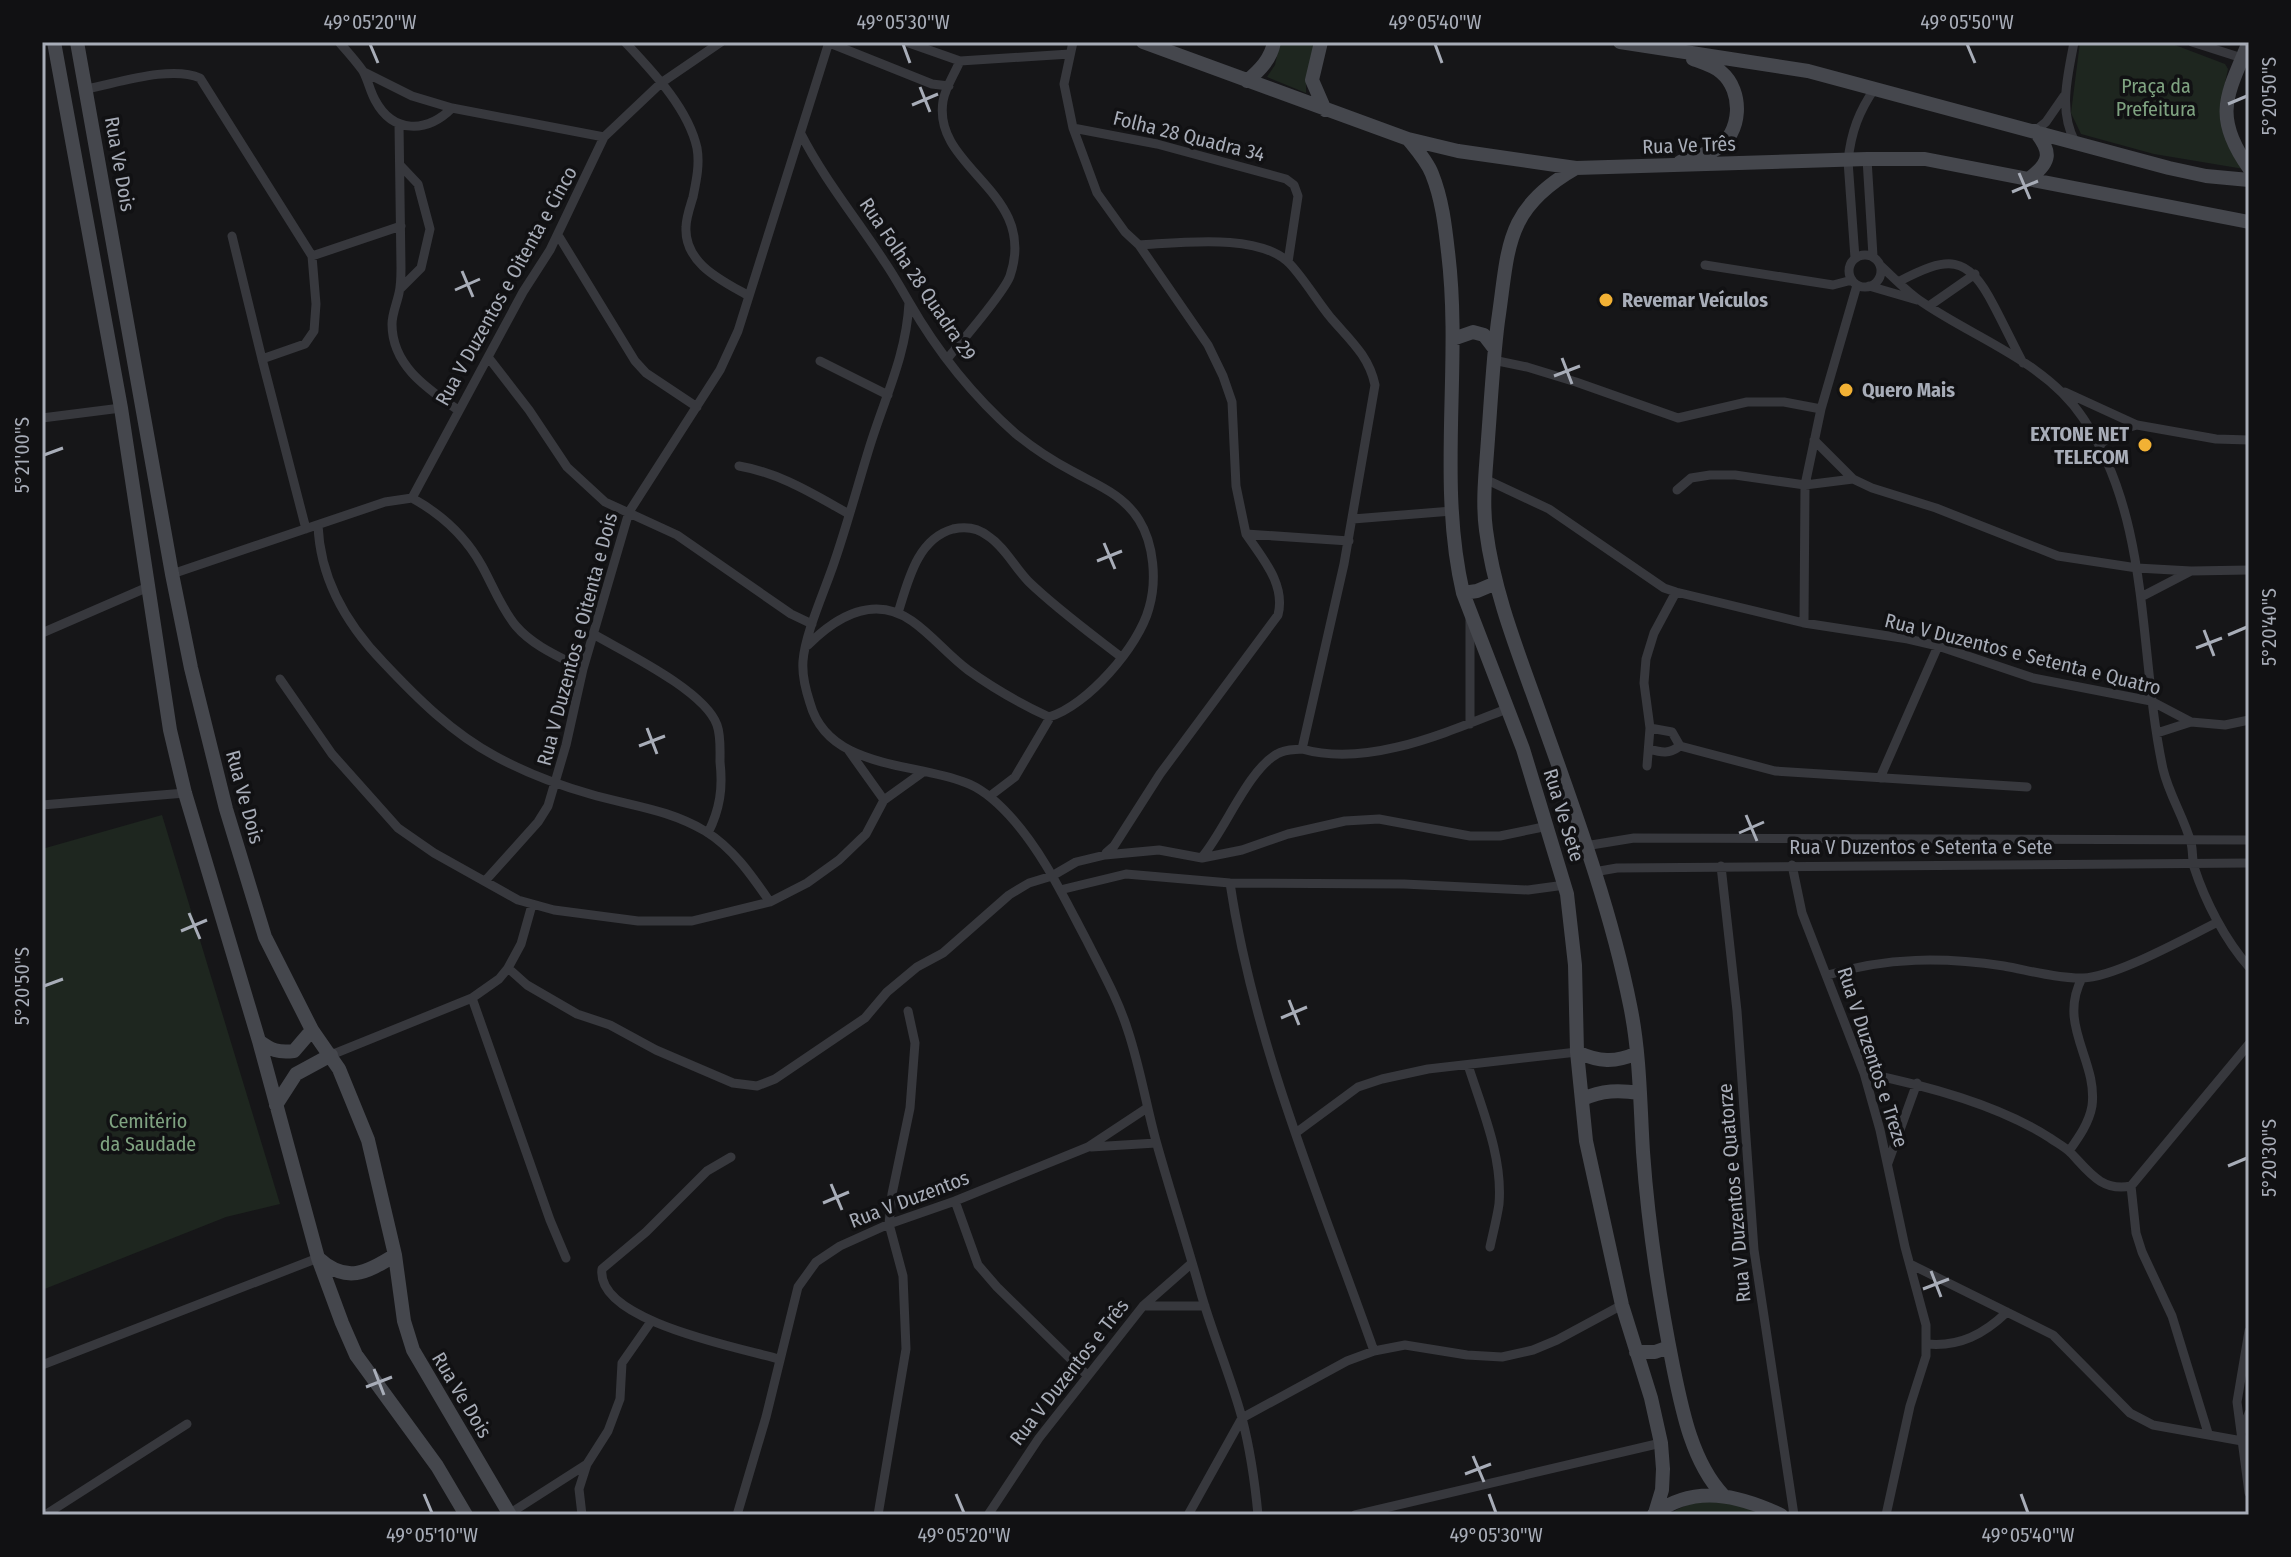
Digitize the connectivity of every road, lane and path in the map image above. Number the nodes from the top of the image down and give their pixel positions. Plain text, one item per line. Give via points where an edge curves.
1 (54, 42) edge
2 (77, 42) edge
3 (339, 42) edge
4 (625, 42) edge
5 (721, 42) edge
6 (828, 42) edge
7 (906, 42) edge
8 (1073, 42) edge
9 (1143, 42) edge
10 (1274, 42) edge
11 (1321, 42) edge
12 (1620, 42) edge
13 (2074, 42) edge
14 (2192, 42) edge
15 (2249, 42) edge
16 (1674, 51) junction
17 (1070, 54) junction
18 (2242, 58) junction
19 (960, 61) junction
20 (364, 72) junction
21 (1247, 81) junction
22 (661, 83) junction
23 (932, 84) junction
24 (949, 86) junction
25 (1875, 88) junction
26 (86, 89) junction
27 (2064, 96) junction
28 (943, 101) junction
29 (452, 108) junction
30 (1325, 110) junction
31 (399, 124) junction
32 (1073, 128) junction
33 (2035, 131) junction
34 (801, 134) junction
35 (604, 137) junction
36 (1408, 139) junction
37 (2075, 142) junction
38 (1867, 159) junction
39 (1848, 161) junction
40 (400, 165) junction
41 (1668, 166) junction
42 (1576, 168) junction
43 (2249, 168) edge
44 (2030, 178) junction
45 (2249, 180) edge
46 (2249, 222) edge
47 (401, 226) junction
48 (558, 235) junction
49 (232, 236) dead end
50 (1139, 245) junction
51 (312, 256) junction
52 (1873, 256) junction
53 (1855, 258) junction
54 (1288, 262) junction
55 (1705, 265) dead end
56 (1881, 266) junction
57 (1975, 274) junction
58 (1898, 282) junction
59 (1854, 283) junction
60 (1869, 286) junction
61 (400, 289) junction
62 (749, 296) junction
63 (909, 303) junction
64 (1925, 304) junction
65 (1453, 339) junction
66 (1494, 354) junction
67 (488, 357) junction
68 (262, 359) junction
69 (947, 359) junction
70 (820, 361) dead end
71 (2023, 363) junction
72 (2062, 391) junction
73 (888, 395) junction
74 (697, 407) junction
75 (121, 408) junction
76 (1821, 409) junction
77 (458, 410) junction
78 (42, 418) edge
79 (2137, 425) junction
80 (1814, 440) junction
81 (2249, 440) edge
82 (2100, 444) junction
83 (739, 466) dead end
84 (1485, 479) junction
85 (1853, 479) junction
86 (1805, 485) junction
87 (1677, 490) dead end
88 (412, 498) junction
89 (1452, 511) junction
90 (629, 512) junction
91 (849, 514) junction
92 (1353, 519) junction
93 (318, 525) junction
94 (306, 529) junction
95 (1246, 534) junction
96 (1349, 541) junction
97 (2137, 568) junction
98 (2249, 570) edge
99 (2191, 571) junction
100 (172, 574) junction
101 (1496, 583) junction
102 (148, 587) junction
103 (1676, 592) junction
104 (1463, 593) junction
105 (2141, 597) junction
106 (1469, 608) junction
107 (898, 613) junction
108 (1804, 623) junction
109 (812, 624) junction
110 (42, 633) edge
111 (595, 635) junction
112 (807, 646) junction
113 (1938, 646) junction
114 (1121, 657) junction
115 (583, 669) junction
116 (280, 679) dead end
117 (2151, 701) junction
118 (1509, 708) junction
119 (1054, 715) junction
120 (2249, 720) edge
121 (2191, 722) junction
122 (1470, 724) junction
123 (1650, 728) junction
124 (2157, 733) junction
125 (1680, 746) junction
126 (1302, 749) junction
127 (1650, 749) junction
128 (849, 751) junction
129 (1647, 766) dead end
130 (923, 772) junction
131 (1880, 778) junction
132 (556, 782) junction
133 (2027, 787) dead end
134 (185, 793) junction
135 (990, 796) junction
136 (884, 800) junction
137 (42, 805) edge
138 (1548, 826) junction
139 (708, 833) junction
140 (2249, 840) edge
141 (2191, 842) junction
142 (1585, 846) junction
143 (1105, 855) junction
144 (1202, 858) junction
145 (2249, 863) edge
146 (1792, 865) junction
147 (2194, 865) junction
148 (1721, 866) junction
149 (1594, 872) junction
150 (1052, 876) junction
151 (485, 881) junction
152 (1230, 883) junction
153 (1565, 885) junction
154 (1060, 890) junction
155 (770, 902) junction
156 (532, 905) junction
157 (2218, 922) junction
158 (2249, 967) edge
159 (508, 968) junction
160 (1828, 975) junction
161 (2082, 978) junction
162 (472, 998) junction
163 (908, 1011) dead end
164 (312, 1030) junction
165 (259, 1041) junction
166 (2249, 1044) edge
167 (1577, 1052) junction
168 (1637, 1053) junction
169 (331, 1055) junction
170 (1468, 1065) junction
171 (1864, 1073) junction
172 (1917, 1083) junction
173 (1640, 1093) junction
174 (1583, 1099) junction
175 (276, 1105) junction
176 (1147, 1108) junction
177 (1297, 1132) junction
178 (1156, 1143) junction
179 (1088, 1147) junction
180 (2069, 1151) junction
181 (731, 1157) dead end
182 (1888, 1163) junction
183 (2131, 1186) junction
184 (955, 1201) junction
185 (889, 1224) junction
186 (1490, 1247) dead end
187 (395, 1255) junction
188 (318, 1258) junction
189 (566, 1258) dead end
190 (1192, 1263) junction
191 (1910, 1264) junction
192 (1622, 1305) junction
193 (1143, 1306) junction
194 (1205, 1306) junction
195 (2007, 1312) junction
196 (650, 1323) junction
197 (2249, 1331) edge
198 (1927, 1344) junction
199 (1669, 1347) junction
200 (1374, 1351) junction
201 (1636, 1352) junction
202 (779, 1359) junction
203 (42, 1365) edge
204 (1087, 1375) junction
205 (2249, 1413) edge
206 (1242, 1418) junction
207 (187, 1424) dead end
208 (2208, 1433) junction
209 (2242, 1435) junction
210 (1661, 1443) junction
211 (587, 1464) junction
212 (2249, 1493) edge
213 (1723, 1495) junction
214 (509, 1514) edge
215 (1654, 1514) edge
216 (45, 1515) edge
217 (466, 1515) edge
218 (582, 1515) edge
219 (737, 1515) edge
220 (878, 1515) edge
221 (988, 1515) edge
222 (1188, 1515) edge
223 (1258, 1515) edge
224 (1355, 1515) edge
225 (1781, 1515) edge
226 (1794, 1515) edge
227 (1886, 1515) edge

1 - 75 main road
2 - 26 main road, Rua Ve Dois
3 - 20 street
4 - 22 street
5 - 22 street, Rua V Duzentos e Oitenta e Cinco
6 - 23 street
6 - 34 street, Rua V Duzentos e Oitenta e Dois
7 - 19 street
8 - 17 street
9 - 21 main road, Rua Ve Três
10 - 21 main road via 1263,67
11 - 30 main road via 1312,80
12 - 16 main road
13 - 27 street
14 - 18 street
15 - 18 main road
16 - 25 main road via 1808,71
16 - 41 main road via 1721,71 1737,108 1735,128 1716,149
17 - 19 street
17 - 32 street via 1064,84
18 - 43 main road via 2225,110 2230,133
19 - 24 street
20 - 29 street via 412,96
20 - 31 street via 376,104
21 - 30 main road, Rua Ve Três
22 - 35 street, Rua V Duzentos e Oitenta e Cinco
22 - 62 street via 685,117 697,149 698,176 685,229 691,249 712,275
23 - 24 street
23 - 28 street
24 - 28 street
25 - 33 main road
25 - 39 street via 1861,107
26 - 51 street via 167,74 200,78
26 - 100 main road, Rua Ve Dois
27 - 33 street
27 - 37 street
28 - 69 street via 946,128 956,147 1004,206 1015,252 1009,279
29 - 31 street via 430,124
29 - 35 street
30 - 36 main road, Rua Ve Três
31 - 40 street
32 - 50 street via 1097,193
32 - 54 street, Folha 28 Quadra 34 via 1286,179 1298,196
33 - 37 main road
33 - 44 main road via 2047,159
34 - 62 street, Rua V Duzentos e Oitenta e Dois
34 - 63 street, Rua Folha 28 Quadra 29
35 - 48 street, Rua V Duzentos e Oitenta e Cinco
36 - 42 main road, Rua Ve Três
36 - 65 main road, Rua Ve Sete via 1431,171 1439,195 1453,288
37 - 45 main road via 2206,176
38 - 39 main road, Rua Ve Três
38 - 44 main road, Rua Ve Três via 1925,159
38 - 52 street
39 - 41 main road, Rua Ve Três
39 - 53 street
40 - 47 street
40 - 61 street via 418,184 430,229 421,268
41 - 42 main road, Rua Ve Três
42 - 66 main road, Rua Ve Sete via 1551,182 1515,225
44 - 46 main road, Rua Ve Três
47 - 51 street
47 - 61 street
48 - 67 street, Rua V Duzentos e Oitenta e Cinco
48 - 74 street via 635,361
49 - 68 street
50 - 54 street via 1262,247
50 - 95 street via 1208,345 1223,376 1232,402 1236,486
51 - 68 street via 314,331 305,344
52 - 53 street
52 - 56 street
53 - 59 street via 1849,268
54 - 92 street via 1371,368 1375,385
55 - 59 street via 1833,285
56 - 58 street
56 - 60 street via 1879,279
57 - 58 street via 1966,267 1941,264
57 - 64 street
57 - 71 street
58 - 64 street
59 - 60 street
59 - 76 street
60 - 64 street
61 - 77 street via 392,321 402,362
62 - 74 street, Rua V Duzentos e Oitenta e Dois via 720,370
63 - 69 street, Rua Folha 28 Quadra 29
63 - 73 street via 908,332
64 - 71 street
65 - 66 main road via 1473,332 1484,335
65 - 89 main road, Rua Ve Sete
66 - 76 street via 1678,418 1747,402
66 - 84 main road, Rua Ve Sete
67 - 77 street, Rua V Duzentos e Oitenta e Cinco
67 - 90 street via 567,467 605,502
68 - 94 street
69 - 114 street, Rua Folha 28 Quadra 29 via 1018,435 1112,491 1141,522 1152,550 1149,609
70 - 73 street
71 - 72 street
72 - 79 street
72 - 82 street
73 - 91 street
74 - 90 street, Rua V Duzentos e Oitenta e Dois
75 - 78 street
75 - 102 main road
76 - 80 street
77 - 88 street, Rua V Duzentos e Oitenta e Cinco
79 - 81 street
79 - 82 street
80 - 85 street
80 - 86 street
82 - 97 street via 2124,510
83 - 91 street via 788,480
84 - 101 main road, Rua Ve Sete via 1486,527
84 - 103 street, Rua V Duzentos e Setenta e Quatro via 1549,509
85 - 86 street
85 - 97 street via 2058,556
86 - 87 street via 1710,475 1691,478
86 - 108 street
88 - 93 street
88 - 115 street via 462,537 516,626 535,643
89 - 92 street
89 - 104 main road, Rua Ve Sete
90 - 109 street via 677,535
90 - 111 street, Rua V Duzentos e Oitenta e Dois
91 - 109 street
92 - 96 street
93 - 94 street
93 - 132 street via 326,578 370,649 450,727 493,755
94 - 100 street
95 - 96 street
95 - 143 street via 1279,591 1278,615
96 - 126 street
97 - 99 street
97 - 105 street
98 - 99 street
99 - 105 street
100 - 164 main road, Rua Ve Dois via 222,795 251,894 265,937
101 - 104 main road
101 - 142 main road, Rua Ve Sete
102 - 110 street
102 - 134 main road
103 - 108 street, Rua V Duzentos e Setenta e Quatro
103 - 123 street via 1646,659
104 - 106 main road, Rua Ve Sete
105 - 117 street
106 - 118 main road, Rua Ve Sete
106 - 122 street
107 - 112 street via 877,608 852,612 828,625
107 - 114 street via 922,551 937,535 973,527 990,537 1049,600
107 - 119 street via 969,671 1027,706
108 - 113 street, Rua V Duzentos e Setenta e Quatro
109 - 112 street
111 - 115 street, Rua V Duzentos e Oitenta e Dois
111 - 139 street via 680,685 711,713 718,726 722,779
112 - 128 street via 803,661 815,721
113 - 117 street, Rua V Duzentos e Setenta e Quatro via 2033,678
113 - 131 street
114 - 119 street, Rua Folha 28 Quadra 29 via 1111,672
115 - 132 street, Rua V Duzentos e Oitenta e Dois
116 - 151 street via 332,754 398,828
117 - 121 street, Rua V Duzentos e Setenta e Quatro
117 - 124 street
118 - 122 street
118 - 138 main road, Rua Ve Sete
119 - 135 street via 1015,777
120 - 121 street, Rua V Duzentos e Setenta e Quatro via 2225,725
121 - 124 street
122 - 126 street via 1360,754 1324,755
123 - 125 street via 1672,732
123 - 127 street
124 - 141 street via 2171,797
125 - 127 street via 1672,752
125 - 131 street via 1775,771
126 - 144 street via 1274,755 1249,783
127 - 129 street
128 - 130 street
128 - 136 street
130 - 135 street via 969,783
130 - 136 street
131 - 133 street
132 - 139 street via 659,809
132 - 151 street, Rua V Duzentos e Oitenta e Dois via 538,822
134 - 137 street
134 - 165 main road
135 - 150 street
136 - 155 street via 866,834 839,860
138 - 144 street via 1470,836 1379,819 1345,821
138 - 153 main road, Rua Ve Sete
139 - 155 street via 737,858
140 - 141 street
141 - 142 street via 1634,838
141 - 147 street
142 - 149 main road, Rua Ve Sete
143 - 144 street via 1159,850
143 - 150 street via 1076,862
145 - 147 street, Rua V Duzentos e Setenta e Sete
146 - 147 street, Rua V Duzentos e Setenta e Sete
146 - 148 street, Rua V Duzentos e Setenta e Sete
146 - 160 street, Rua V Duzentos e Treze via 1802,913
147 - 157 street
148 - 149 street, Rua V Duzentos e Setenta e Sete
148 - 226 street, Rua V Duzentos e Quatorze via 1754,1250
149 - 168 main road, Rua Ve Sete via 1631,1006
150 - 154 street
150 - 159 street via 1009,895 952,946 887,992 865,1018 757,1086 733,1083 577,1014
151 - 156 street
152 - 153 street via 1528,890
152 - 154 street via 1126,874
152 - 177 street via 1272,1063
153 - 167 main road, Rua Ve Sete via 1575,965
154 - 176 street via 1128,1030
155 - 156 street via 692,921 651,921
156 - 159 street
157 - 158 street
157 - 161 street via 2107,973
159 - 162 street
160 - 161 street via 1893,960 1977,962
160 - 171 street, Rua V Duzentos e Treze
161 - 180 street via 2073,1022 2092,1091 2091,1108
162 - 169 street
162 - 189 street
163 - 185 street via 915,1043 910,1108
164 - 165 main road via 294,1051 270,1050
164 - 169 main road, Rua Ve Dois
165 - 175 main road
166 - 183 street
167 - 168 main road via 1607,1061
167 - 170 street
167 - 174 main road, Rua Ve Sete
168 - 173 main road, Rua Ve Sete
169 - 175 main road via 296,1074
169 - 187 main road, Rua Ve Dois via 368,1140
170 - 177 street via 1405,1073 1358,1087
170 - 186 street via 1498,1172 1499,1203
171 - 172 street
171 - 182 street, Rua V Duzentos e Treze
172 - 180 street via 2021,1121
172 - 182 street
173 - 174 main road via 1614,1090
173 - 199 main road, Rua Ve Sete via 1648,1207
174 - 192 main road, Rua Ve Sete via 1593,1184
175 - 188 main road
176 - 178 street
176 - 179 street, Rua V Duzentos
177 - 200 street
178 - 179 street, Rua V Duzentos
178 - 190 street
179 - 184 street, Rua V Duzentos
180 - 183 street via 2101,1183 2116,1189
181 - 196 street via 707,1171 602,1269 603,1282 616,1297
182 - 191 street, Rua V Duzentos e Treze
183 - 208 street via 2136,1233 2172,1316
184 - 185 street, Rua V Duzentos
184 - 204 street via 978,1265
185 - 202 street, Rua V Duzentos via 816,1262 798,1287
185 - 220 street via 903,1276 906,1349
187 - 188 main road via 365,1272 344,1274
187 - 214 main road, Rua Ve Dois via 413,1350
188 - 203 street
188 - 217 main road via 356,1355
190 - 193 street, Rua V Duzentos e Três
190 - 194 street
191 - 195 street
191 - 198 street, Rua V Duzentos e Treze
192 - 200 street via 1557,1340 1502,1357 1405,1345
192 - 201 main road, Rua Ve Sete
193 - 194 street
193 - 204 street, Rua V Duzentos e Três
194 - 206 street
195 - 198 street via 1984,1332 1963,1341
195 - 208 street via 2053,1335 2130,1413 2153,1425
196 - 202 street
196 - 211 street via 622,1363 620,1399
197 - 209 street via 2237,1402
198 - 227 street, Rua V Duzentos e Treze
199 - 201 main road
199 - 213 main road, Rua Ve Sete via 1681,1408 1698,1455
200 - 206 street via 1311,1378
201 - 210 main road, Rua Ve Sete
202 - 219 street, Rua V Duzentos
204 - 221 street, Rua V Duzentos e Três
205 - 209 street
206 - 222 street
206 - 223 street
207 - 216 street
208 - 209 street
209 - 212 street
210 - 215 main road, Rua Ve Sete via 1662,1490
210 - 224 street
211 - 214 street
211 - 218 street via 579,1489
213 - 215 main road via 1689,1496
213 - 225 main road

